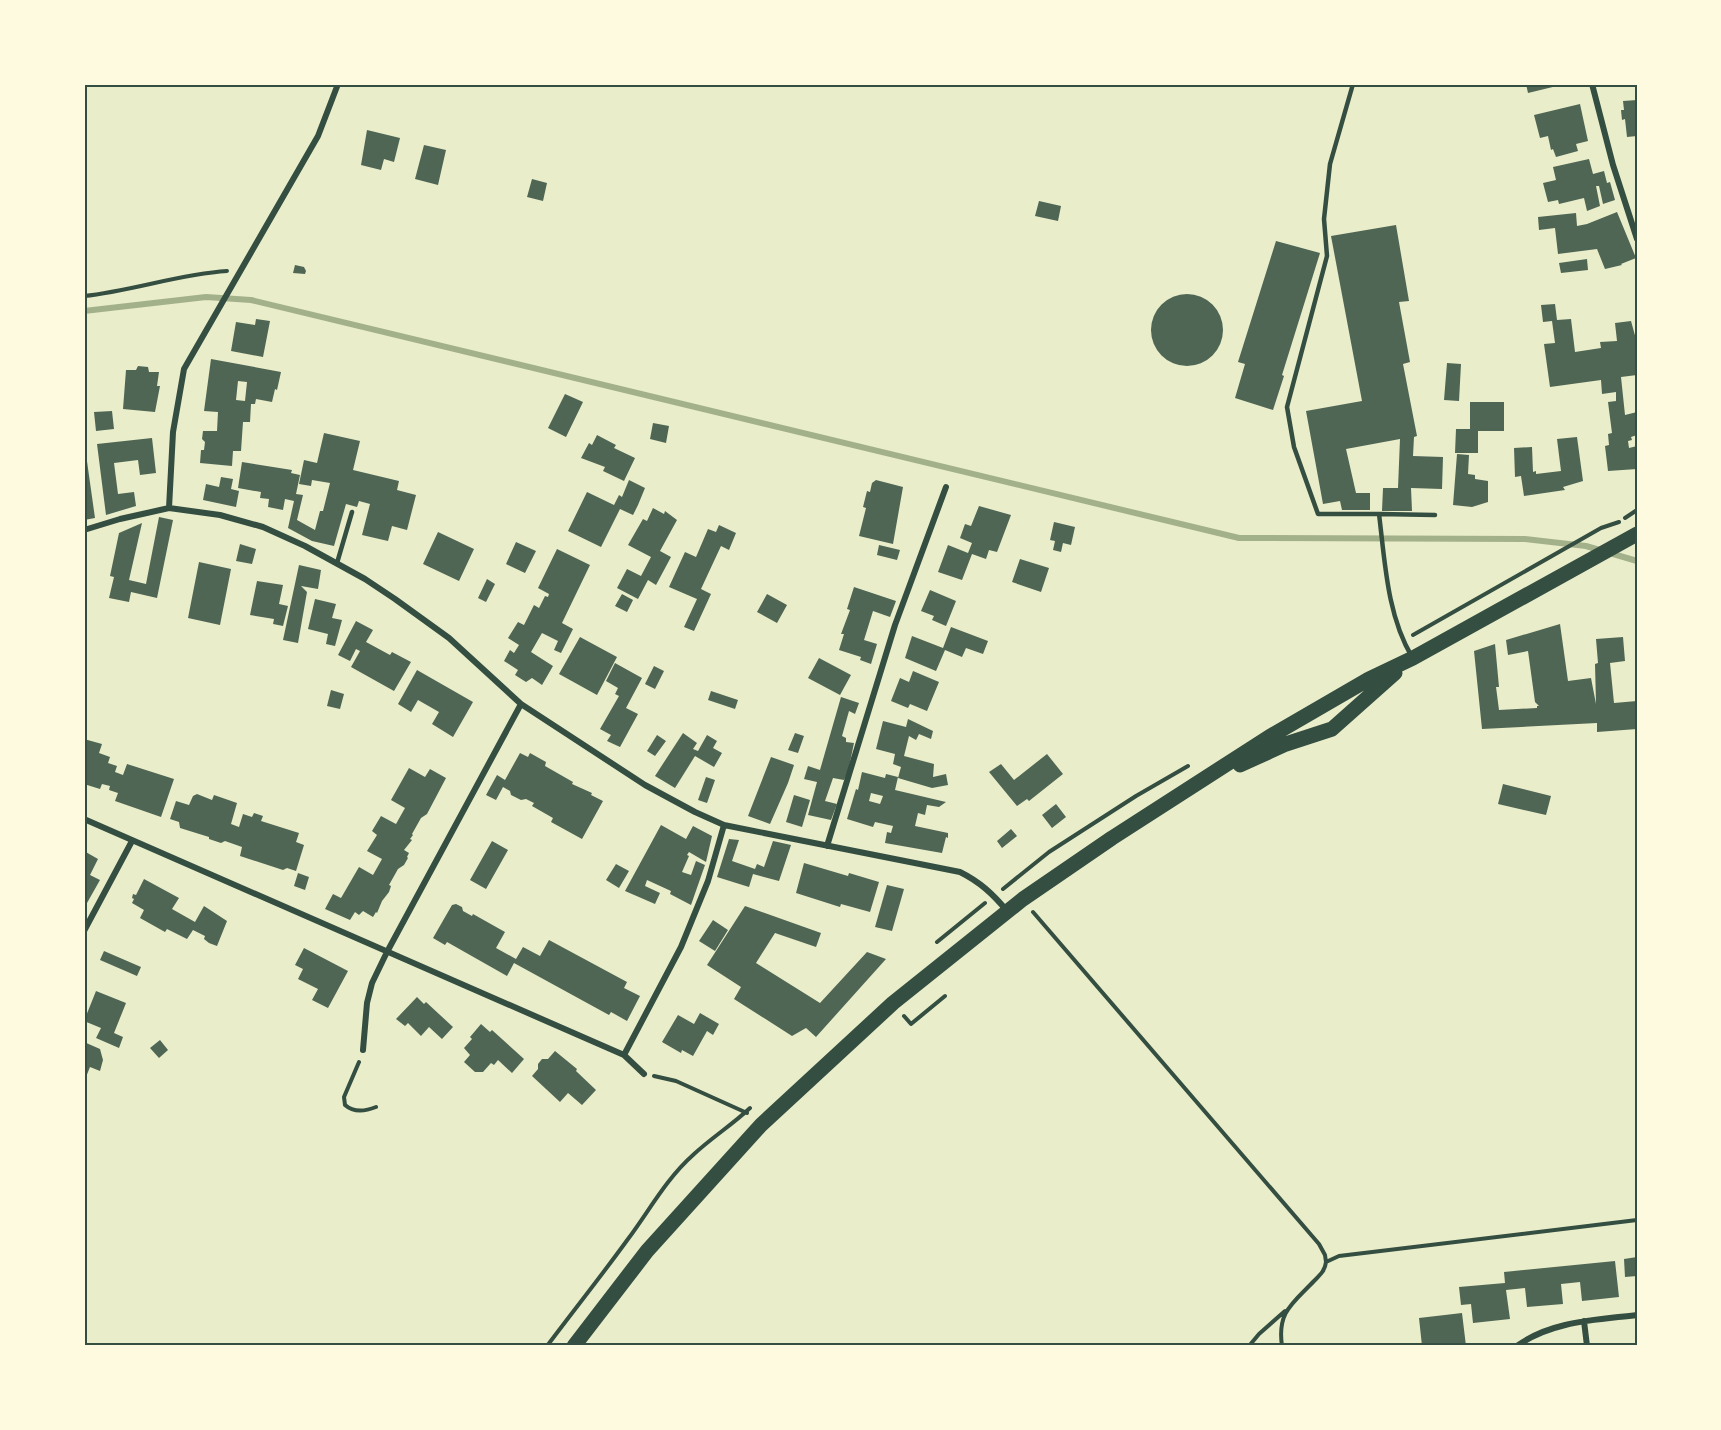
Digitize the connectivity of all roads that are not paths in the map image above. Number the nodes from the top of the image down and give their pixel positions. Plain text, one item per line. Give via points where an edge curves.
1 (338, 84) edge
2 (1353, 84) edge
3 (1592, 84) edge
4 (1637, 239) edge
5 (946, 487) dead end
6 (169, 508) junction
7 (352, 512) dead end
8 (1379, 514) junction
9 (1435, 515) dead end
10 (84, 530) edge
11 (1637, 534) edge
12 (337, 563) junction
13 (1413, 658) junction
14 (521, 704) junction
15 (1197, 785) junction
16 (84, 819) edge
17 (724, 825) junction
18 (132, 841) junction
19 (827, 846) junction
20 (1008, 912) junction
21 (84, 931) edge
22 (387, 952) junction
23 (363, 1050) road end
24 (624, 1055) junction
25 (644, 1074) road end
26 (1637, 1315) edge
27 (1584, 1321) junction
28 (574, 1346) edge
29 (1517, 1346) edge
30 (1587, 1346) edge

1 - 6 street via 318,136 184,369 173,432
2 - 8 lane via 1330,164 1324,219 1327,256 1287,407 1294,447 1318,514
3 - 4 street via 1612,165
5 - 19 street via 895,626
6 - 10 street
6 - 12 street via 220,515 263,527
7 - 12 lane
8 - 9 lane
8 - 13 lane via 1394,614
11 - 13 main road
12 - 14 street via 395,598 449,638
13 - 15 main road via 1269,737
13 - 15 main road via 1332,729 1286,744
14 - 17 street via 645,785
14 - 22 street
15 - 20 main road via 1112,838
16 - 18 street
17 - 19 street
17 - 24 street via 708,881 681,947
18 - 21 street
18 - 22 street
19 - 20 street via 960,872 977,880
20 - 28 main road via 893,1003 761,1125 647,1251
22 - 23 street via 367,1003
22 - 24 street
24 - 25 street
26 - 27 street
27 - 29 street via 1535,1335
27 - 30 street

